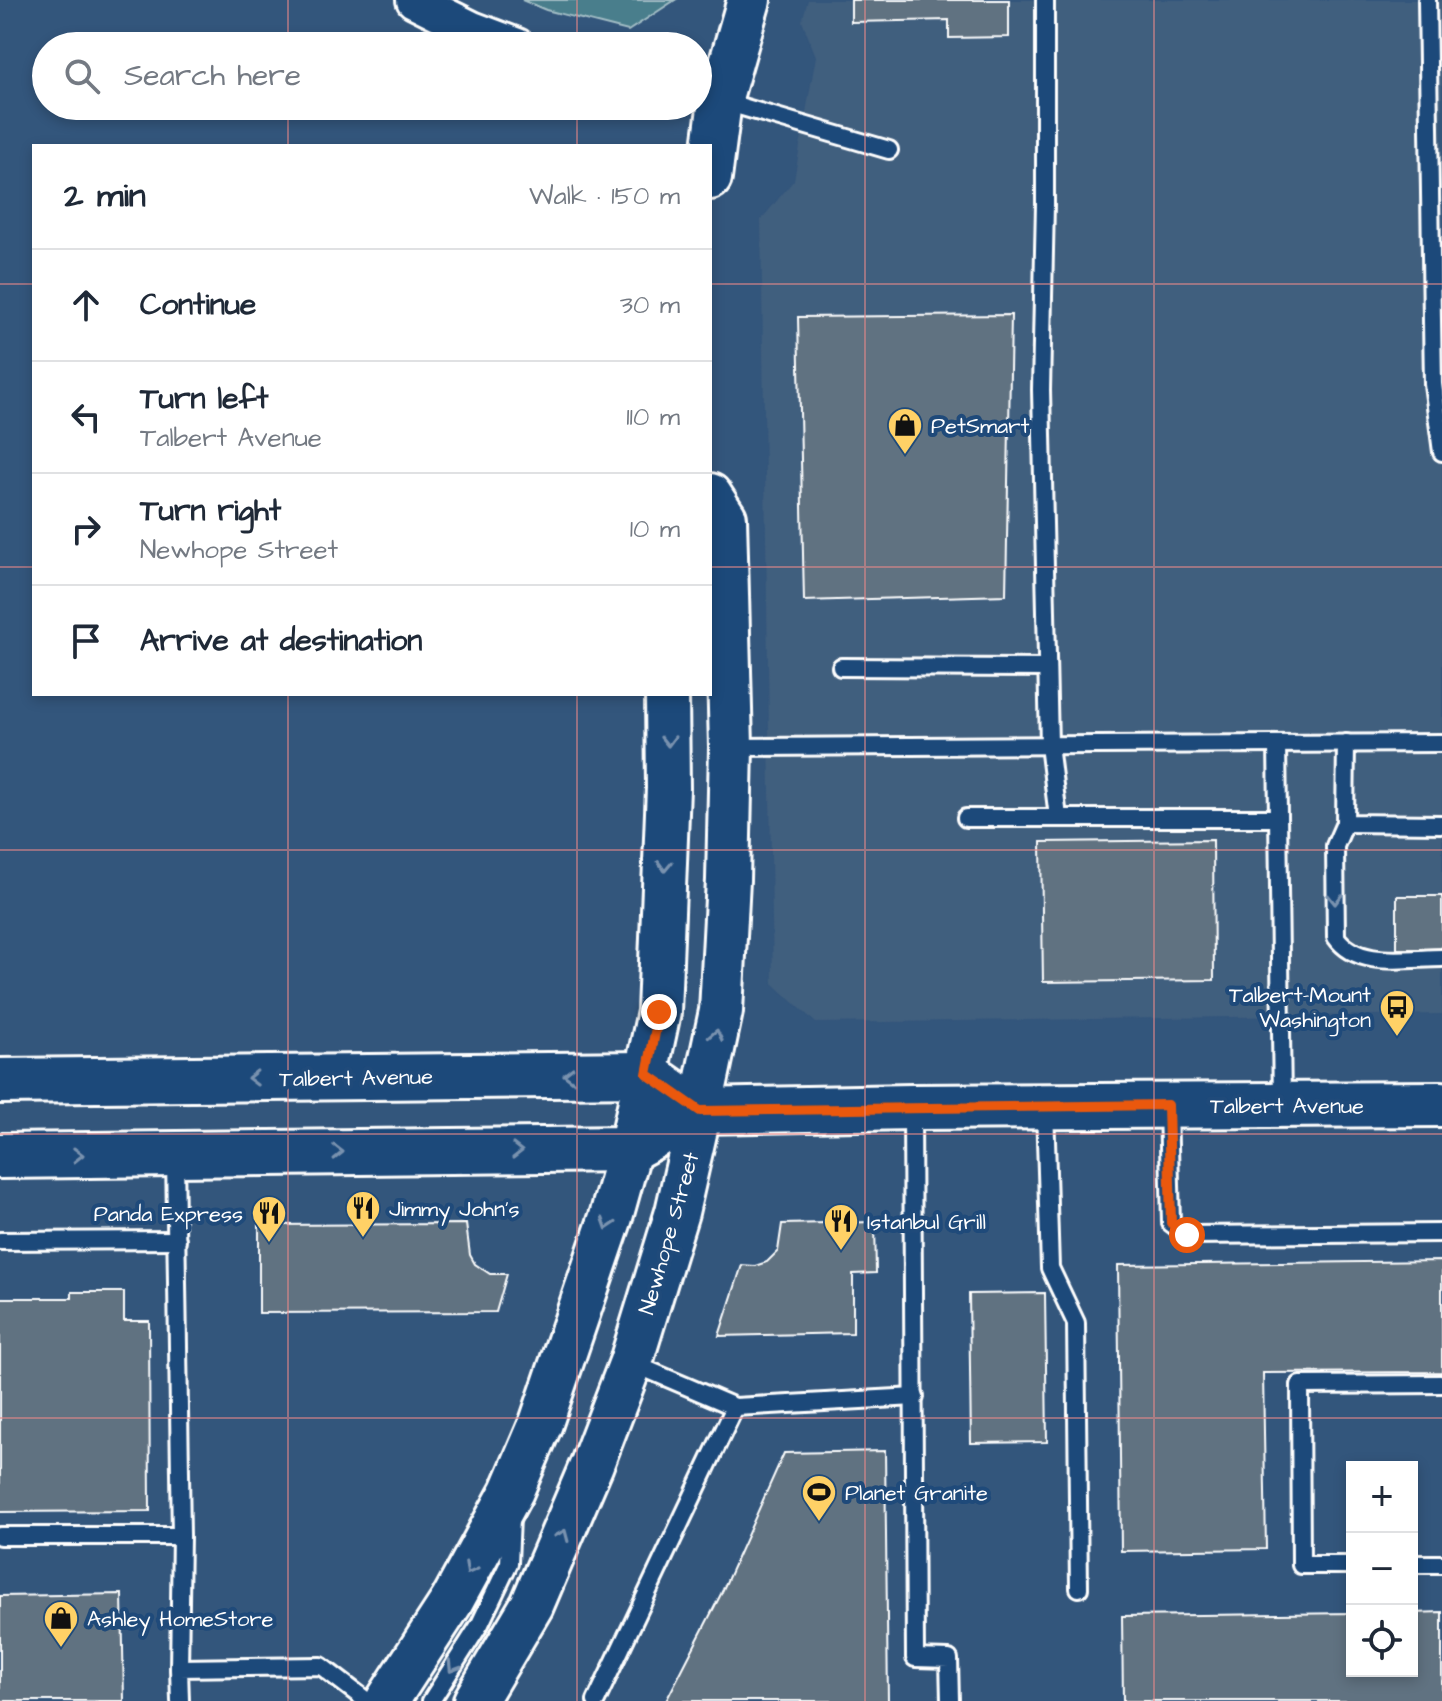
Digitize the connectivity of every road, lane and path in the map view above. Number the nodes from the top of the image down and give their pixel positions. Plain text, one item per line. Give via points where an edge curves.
1 (414, 0) edge
2 (749, 0) edge
3 (1045, 0) edge
4 (1427, 0) edge
5 (480, 32) edge
6 (712, 91) edge
7 (712, 99) edge
8 (709, 120) edge
9 (710, 144) edge
10 (889, 150) dead end
11 (1442, 452) edge
12 (712, 498) edge
13 (841, 667) dead end
14 (1047, 668) junction
15 (667, 696) edge
16 (1346, 743) junction
17 (1442, 743) edge
18 (1277, 744) junction
19 (1049, 745) junction
20 (731, 747) junction
21 (1058, 817) junction
22 (966, 818) dead end
23 (1278, 818) junction
24 (1345, 823) junction
25 (1442, 824) edge
26 (1442, 958) edge
27 (647, 1074) junction
28 (0, 1081) edge
29 (1442, 1104) edge
30 (1168, 1105) junction
31 (1282, 1105) junction
32 (1045, 1106) junction
33 (912, 1107) junction
34 (700, 1111) junction
35 (630, 1149) junction
36 (175, 1154) junction
37 (0, 1156) edge
38 (1442, 1233) edge
39 (177, 1240) junction
40 (0, 1241) edge
41 (631, 1362) junction
42 (1442, 1384) edge
43 (915, 1397) junction
44 (735, 1407) junction
45 (512, 1491) junction
46 (0, 1536) edge
47 (181, 1536) junction
48 (1418, 1564) edge
49 (1442, 1564) edge
50 (1346, 1565) edge
51 (1079, 1588) dead end
52 (179, 1668) junction
53 (180, 1701) edge
54 (367, 1701) edge
55 (387, 1701) edge
56 (431, 1701) edge
57 (475, 1701) edge
58 (596, 1701) edge
59 (950, 1701) edge

1 - 5 street
2 - 6 street
3 - 14 lane via 1041,390
4 - 11 lane via 1432,352
7 - 10 lane
8 - 9 street
12 - 20 street, Newhope Street via 725,518
13 - 14 lane
14 - 19 lane
15 -> 27 street via 659,1012
16 - 17 lane
16 - 18 lane
16 - 24 lane
18 - 19 lane
18 - 23 lane
19 - 20 lane
19 - 21 lane
34 -> 20 street, Newhope Street via 721,1011
21 - 22 lane
21 - 23 lane
23 - 31 lane
24 - 25 lane
24 -> 26 lane via 1335,846 1336,937 1342,946 1365,959
27 -> 28 main road, Talbert Avenue
27 - 34 main road
27 - 35 street
29 - 31 main road, Talbert Avenue
30 - 31 main road, Talbert Avenue
30 - 32 main road, Talbert Avenue
30 - 38 lane via 1171,1223 1187,1235
32 - 33 main road, Talbert Avenue
32 - 51 lane via 1050,1268 1076,1323
33 - 34 main road, Talbert Avenue
33 - 43 lane
34 - 35 main road, Talbert Avenue
34 - 41 street, Newhope Street via 677,1212
36 -> 35 main road, Talbert Avenue
35 -> 45 street via 541,1423
37 -> 36 main road, Talbert Avenue
36 - 39 lane
39 - 40 lane
39 - 47 lane
41 - 44 lane
57 -> 41 street, Newhope Street via 551,1564
42 - 50 lane via 1300,1385 1301,1565
43 - 44 lane
43 - 59 lane via 915,1658 949,1659
44 - 58 lane
45 -> 55 street via 452,1601
45 -> 56 lane via 509,1563 480,1624
46 - 47 lane
47 - 52 lane
48 - 49 lane
52 - 53 lane
52 - 54 lane via 321,1666

